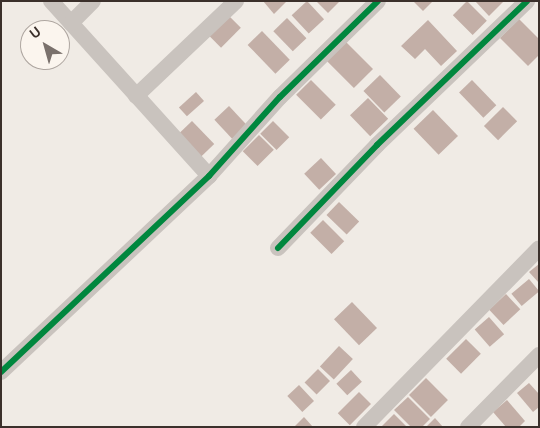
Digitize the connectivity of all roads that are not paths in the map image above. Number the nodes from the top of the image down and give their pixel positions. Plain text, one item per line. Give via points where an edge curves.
1 (51, 1) edge
2 (93, 1) edge
3 (236, 1) edge
4 (378, 1) edge
5 (527, 1) edge
6 (71, 23) junction
7 (136, 96) junction
8 (209, 176) junction
9 (278, 248) dead end
10 (539, 248) edge
11 (539, 355) edge
12 (1, 372) edge
13 (364, 427) edge
14 (468, 427) edge

1 - 6 street
2 - 6 street
3 - 7 street
4 - 8 street via 280,97
5 - 9 street via 377,145
6 - 7 street
7 - 8 street
8 - 12 street
10 - 13 street
11 - 14 street

